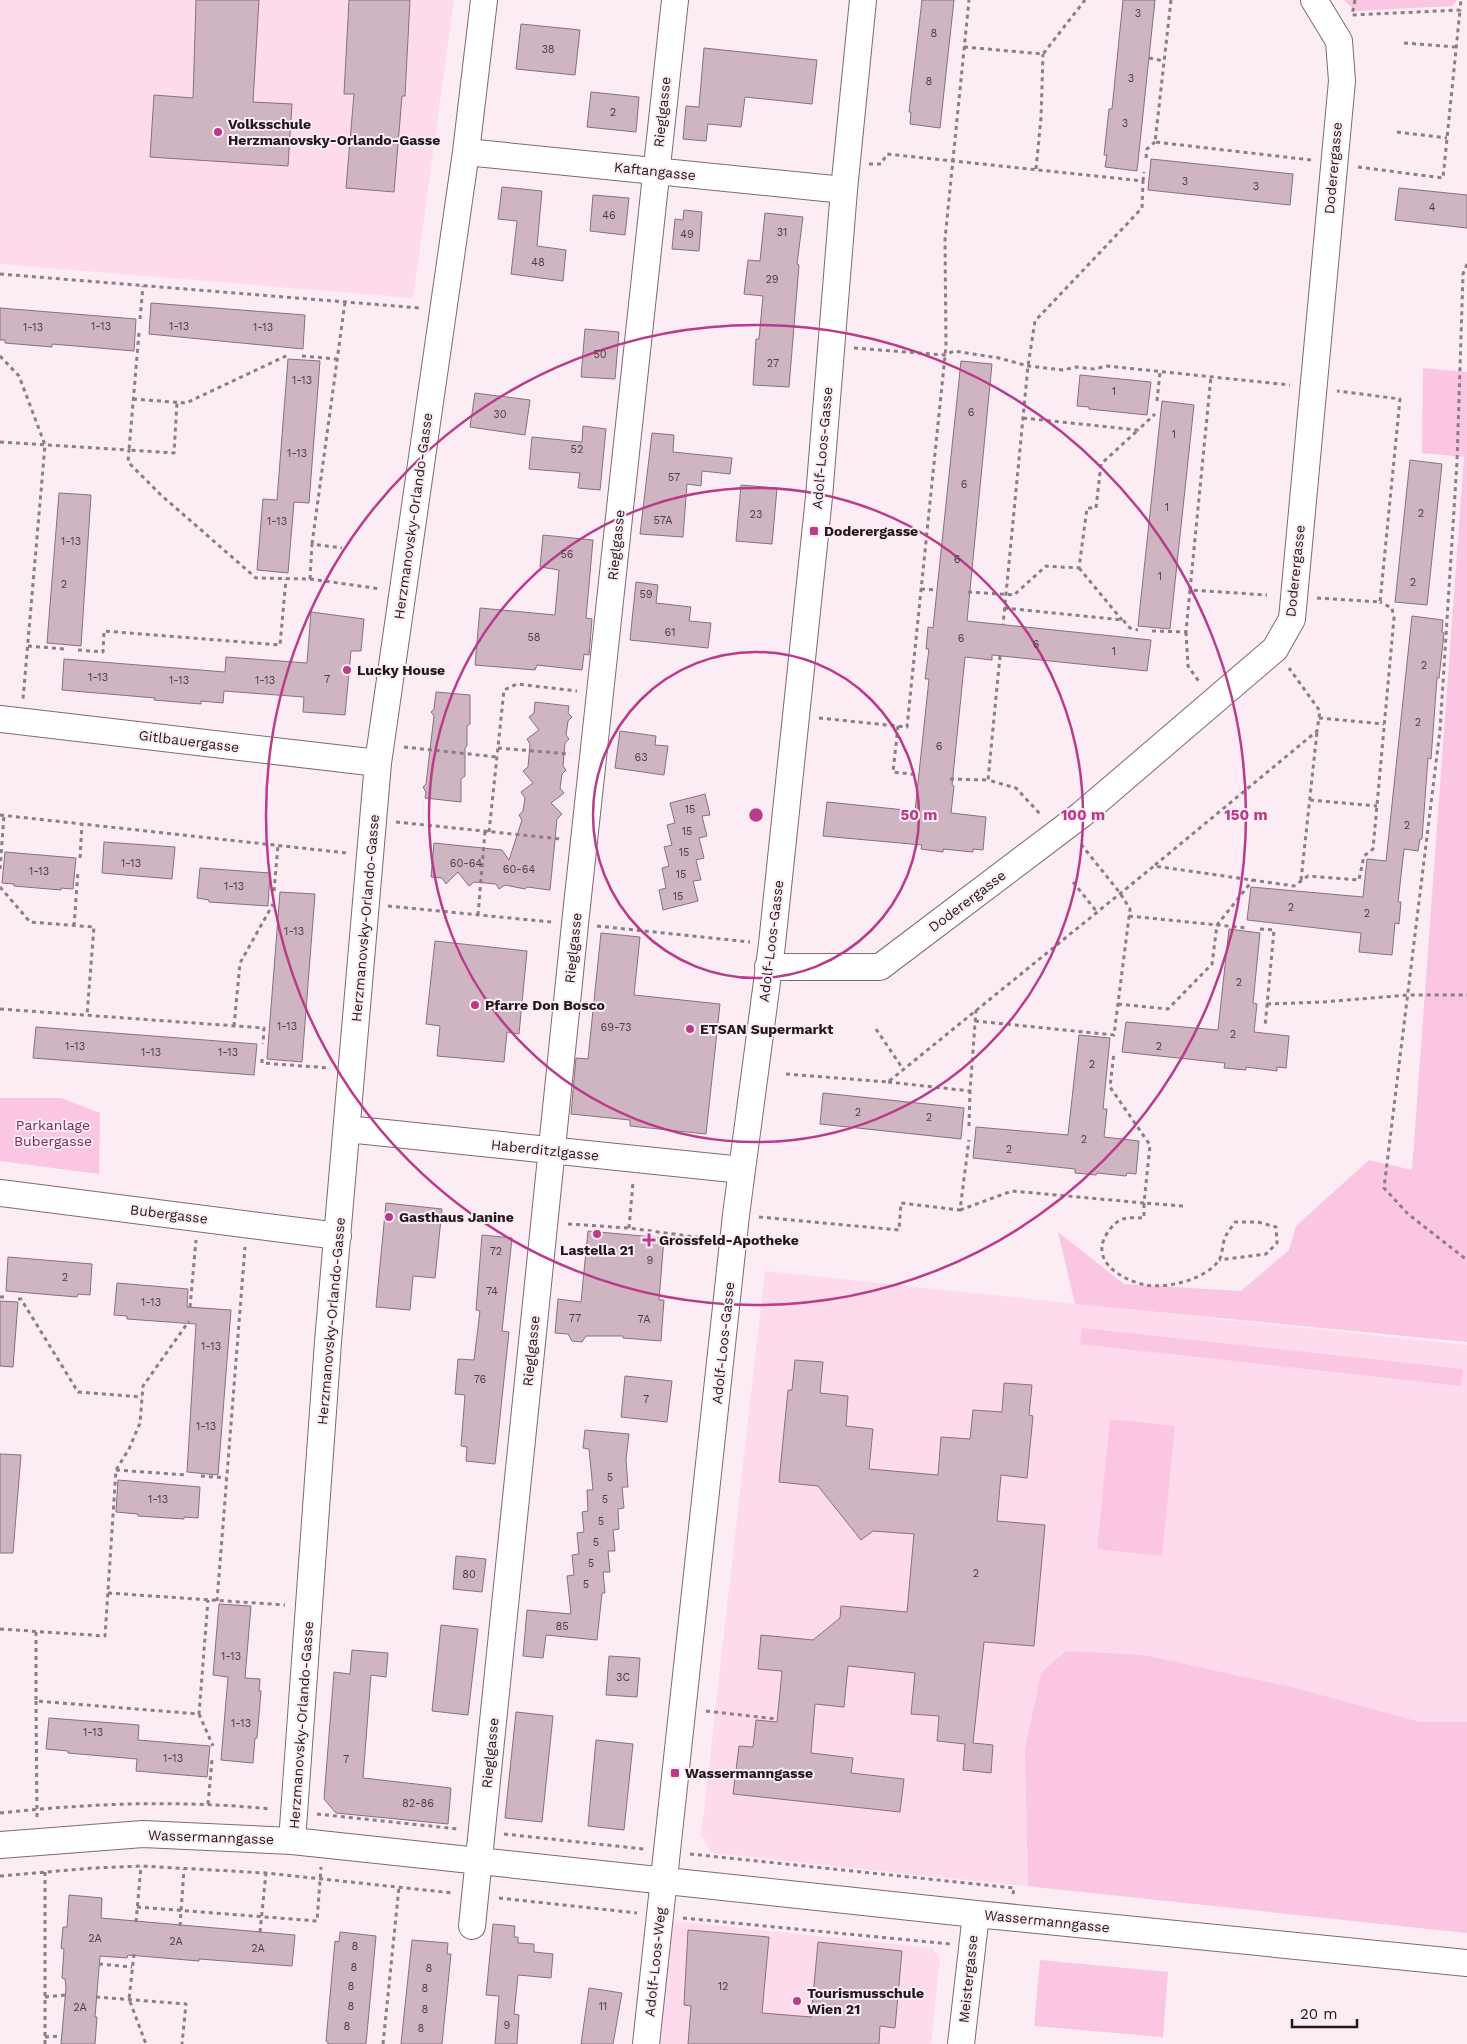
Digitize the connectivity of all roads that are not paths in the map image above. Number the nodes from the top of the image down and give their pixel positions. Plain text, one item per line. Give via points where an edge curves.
1 (484, 0) edge
2 (674, 0) edge
3 (863, 0) edge
4 (1314, 0) edge
5 (466, 152) junction
6 (656, 171) junction
7 (844, 190) junction
8 (11, 720) edge
9 (380, 753) junction
10 (768, 967) junction
11 (347, 1129) junction
12 (552, 1151) junction
13 (742, 1170) junction
14 (0, 1193) edge
15 (338, 1236) junction
16 (292, 1841) junction
17 (0, 1846) edge
18 (478, 1861) junction
19 (663, 1880) junction
20 (976, 1914) junction
21 (472, 1926) dead end
22 (1467, 1963) edge
23 (646, 2044) edge
24 (961, 2044) edge

1 - 5 street, Herzmanovsky-Orlando-Gasse
2 - 6 street, Rieglgasse
3 - 7 street, Adolf-Loos-Gasse
4 - 10 street, Doderergasse via 1339,41 1342,81 1292,619 1276,649 1081,815 880,968
5 - 6 street, Kaftangasse
5 - 9 street, Herzmanovsky-Orlando-Gasse
6 - 7 street, Kaftangasse
6 - 12 street, Rieglgasse
7 - 10 street, Adolf-Loos-Gasse via 819,497
8 - 9 street, Gitlbauergasse
9 - 11 street, Herzmanovsky-Orlando-Gasse
10 - 13 street, Adolf-Loos-Gasse
11 - 12 street, Haberditzlgasse
11 - 15 street, Herzmanovsky-Orlando-Gasse
12 - 13 street, Haberditzlgasse
12 - 18 street, Rieglgasse
13 - 19 street, Adolf-Loos-Gasse
14 - 15 street, Bubergasse
15 - 16 street, Herzmanovsky-Orlando-Gasse
16 - 17 street, Wassermanngasse via 143,1834
16 - 18 street, Wassermanngasse
18 - 19 street, Wassermanngasse
18 - 21 street, Rieglgasse
19 - 20 street, Wassermanngasse
19 - 23 street, Adolf-Loos-Weg
20 - 22 street, Wassermanngasse
20 - 24 street, Meistergasse

